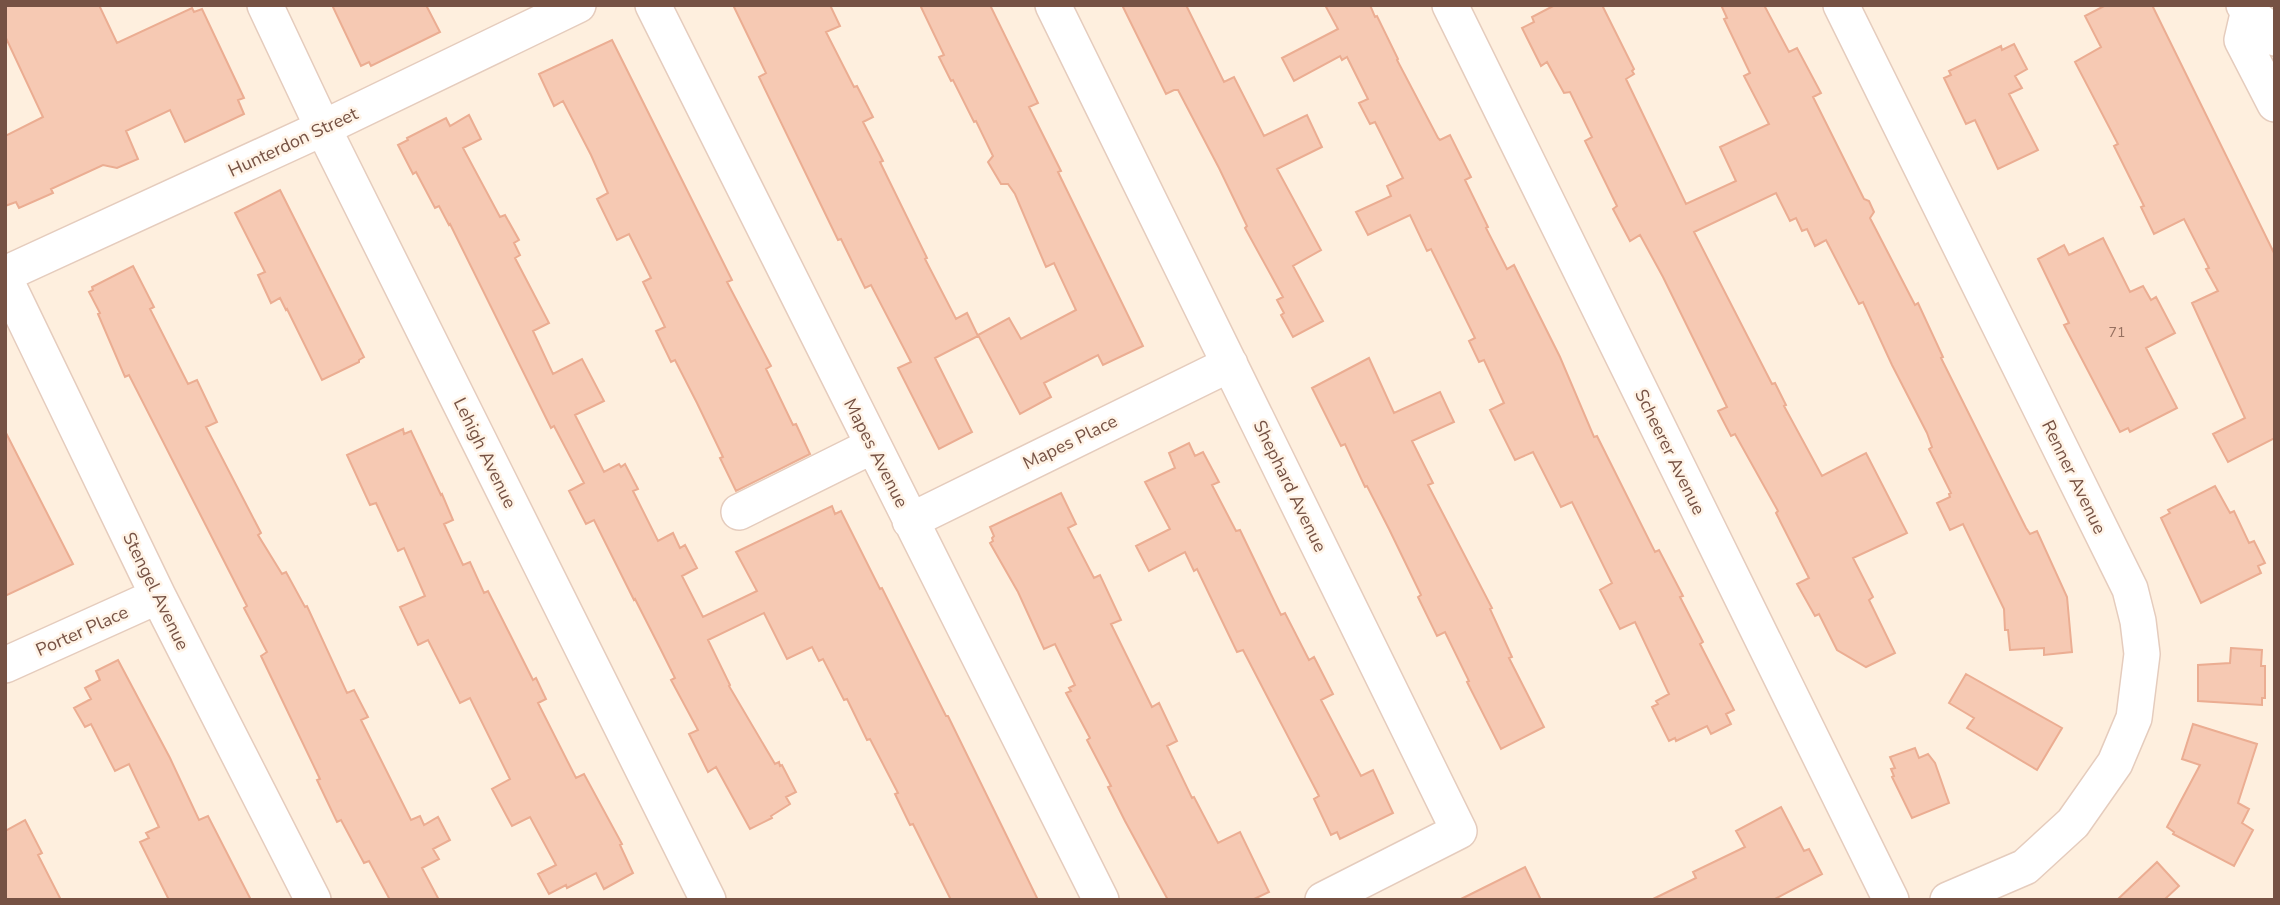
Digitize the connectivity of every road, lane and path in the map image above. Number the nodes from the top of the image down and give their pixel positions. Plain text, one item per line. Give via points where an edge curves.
1 (265, 5) edge
2 (578, 5) edge
3 (653, 5) edge
4 (1053, 5) edge
5 (1450, 5) edge
6 (1840, 5) edge
7 (2246, 10) edge
8 (2275, 38) edge
9 (2275, 104) edge
10 (323, 128) junction
11 (5, 277) edge
12 (1230, 364) junction
13 (872, 446) junction
14 (739, 512) dead end
15 (910, 521) junction
16 (158, 596) junction
17 (5, 665) edge
18 (313, 900) edge
19 (708, 900) edge
20 (1101, 900) edge
21 (1324, 900) edge
22 (1891, 900) edge
23 (1948, 900) edge

1 - 10 street, Lehigh Avenue
2 - 10 street, Hunterdon Street
3 - 13 street, Mapes Avenue
4 - 12 street, Shephard Avenue
5 - 22 street, Scheerer Avenue
6 - 23 street, Renner Avenue via 2130,589 2140,643 2134,718 2115,763 2073,823 2025,867
7 - 8 street via 2270,27
7 - 9 street via 2242,40
10 - 11 street, Hunterdon Street
10 - 19 street, Lehigh Avenue
11 - 16 street, Stengel Avenue
12 - 15 street, Mapes Place
12 - 21 street, Shephard Avenue via 1459,831
13 - 14 street
13 - 15 street, Mapes Avenue
15 - 20 street, Mapes Avenue
16 - 17 street, Porter Place
16 - 18 street, Stengel Avenue

